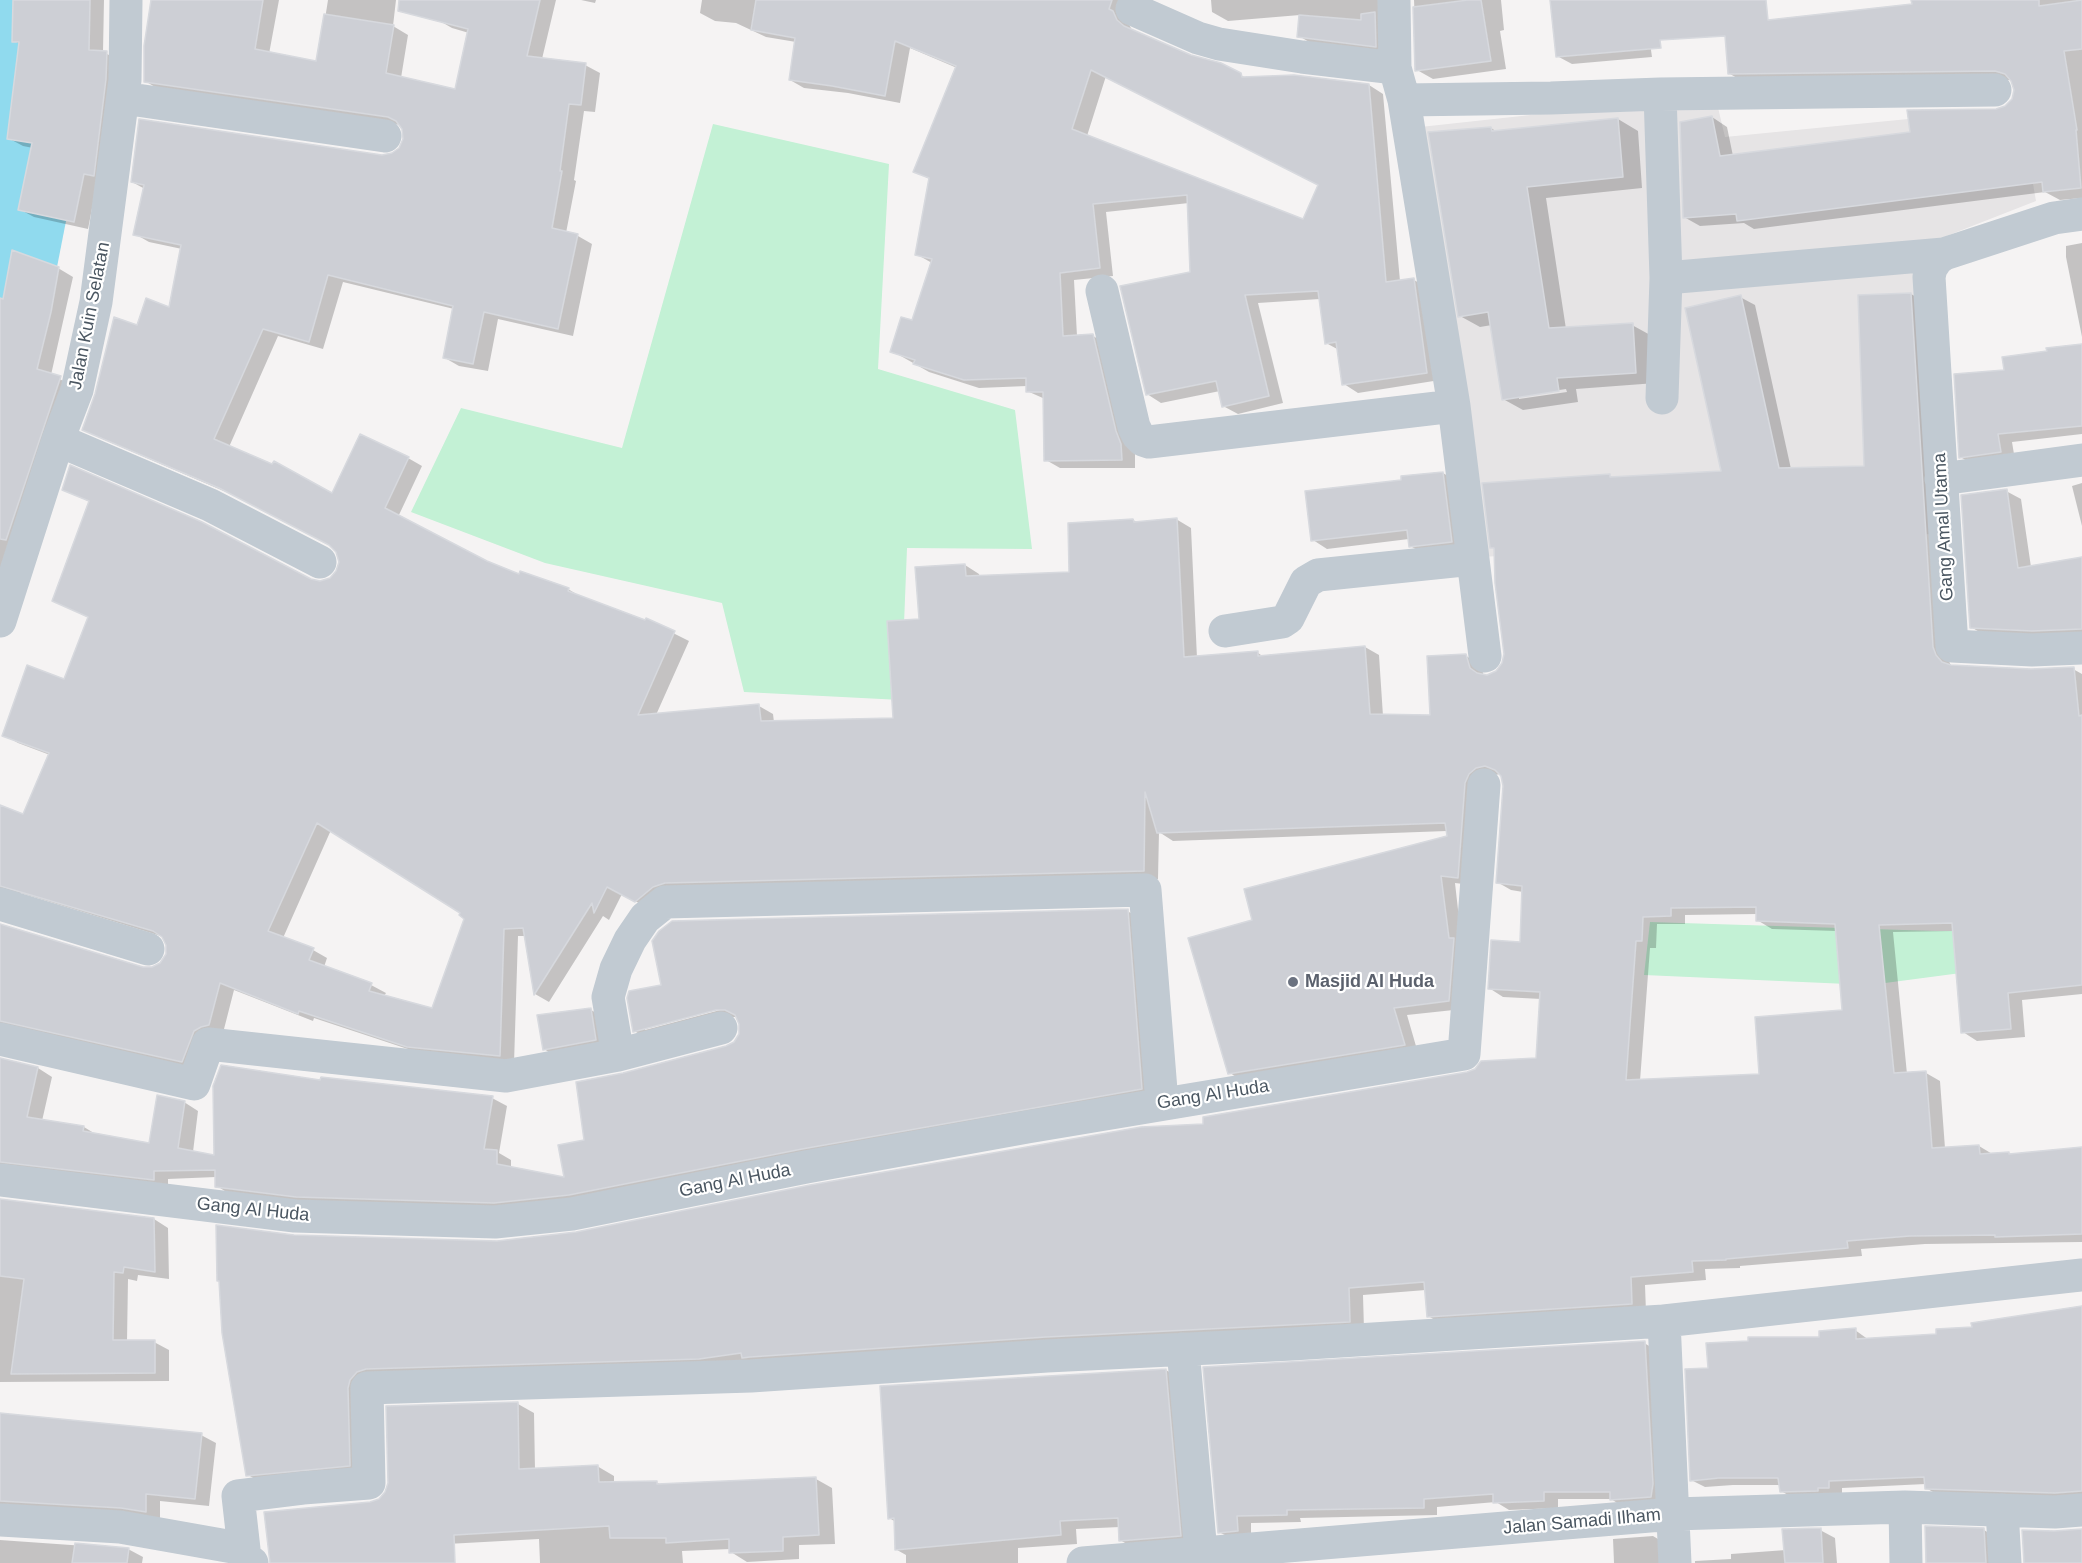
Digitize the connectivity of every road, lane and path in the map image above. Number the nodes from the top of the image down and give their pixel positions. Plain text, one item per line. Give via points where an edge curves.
1 (126, 0) edge
2 (1394, 0) edge
3 (1132, 9) dead end
4 (1395, 68) junction
5 (1995, 90) dead end
6 (1660, 94) junction
7 (123, 98) junction
8 (1404, 100) junction
9 (385, 136) dead end
10 (2082, 214) edge
11 (1936, 265) junction
12 (1666, 278) junction
13 (1102, 291) dead end
14 (1662, 398) dead end
15 (1454, 406) junction
16 (58, 440) junction
17 (2082, 460) edge
18 (1941, 479) junction
19 (1473, 559) junction
20 (320, 562) dead end
21 (0, 621) edge
22 (1225, 631) dead end
23 (2082, 648) edge
24 (1485, 656) dead end
25 (1484, 785) dead end
26 (0, 904) edge
27 (148, 949) dead end
28 (721, 1028) dead end
29 (0, 1039) edge
30 (618, 1055) junction
31 (1162, 1103) junction
32 (0, 1180) edge
33 (2082, 1275) edge
34 (1664, 1321) junction
35 (1183, 1349) junction
36 (1905, 1508) junction
37 (2002, 1510) junction
38 (2082, 1510) edge
39 (1674, 1514) junction
40 (0, 1520) edge
41 (1201, 1552) junction
42 (248, 1556) edge
43 (1083, 1563) edge
44 (1675, 1563) edge
45 (1906, 1563) edge
46 (2005, 1563) edge

1 - 7 street, Jalan Kuin Selatan
2 - 4 street
3 - 4 street via 1219,44
4 - 8 street
5 - 6 street
6 - 8 street
6 - 12 street
7 - 9 street
7 - 16 street, Jalan Kuin Selatan via 96,302 77,390
8 - 15 street
10 - 11 street via 2054,218
11 - 12 street
11 - 18 street, Gang Amal Utama
12 - 14 street
13 - 15 street via 1134,427 1149,442
15 - 19 street
16 - 20 street via 210,505
16 - 21 street, Jalan Kuin Selatan
17 - 18 street
18 - 23 street, Gang Amal Utama via 1952,646
19 - 22 street via 1318,575 1306,582 1288,618 1282,622
19 - 24 street
25 - 31 street, Gang Al Huda via 1464,1054
26 - 27 street
28 - 30 street
29 - 30 street via 194,1084 208,1044 506,1076
30 - 31 street via 608,997 616,969 645,918 665,902 1145,890
31 - 32 street, Gang Al Huda via 572,1214 495,1222 294,1216
33 - 34 street
34 - 35 street
34 - 39 street
35 - 41 street
35 - 42 street via 751,1376 367,1388 369,1483 238,1496
36 - 37 street, Jalan Samadi Ilham
36 - 39 street, Jalan Samadi Ilham
36 - 45 street
37 - 38 street, Jalan Samadi Ilham
37 - 46 street
39 - 41 street, Jalan Samadi Ilham
39 - 44 street
40 - 42 street via 120,1527
41 - 43 street, Jalan Samadi Ilham

